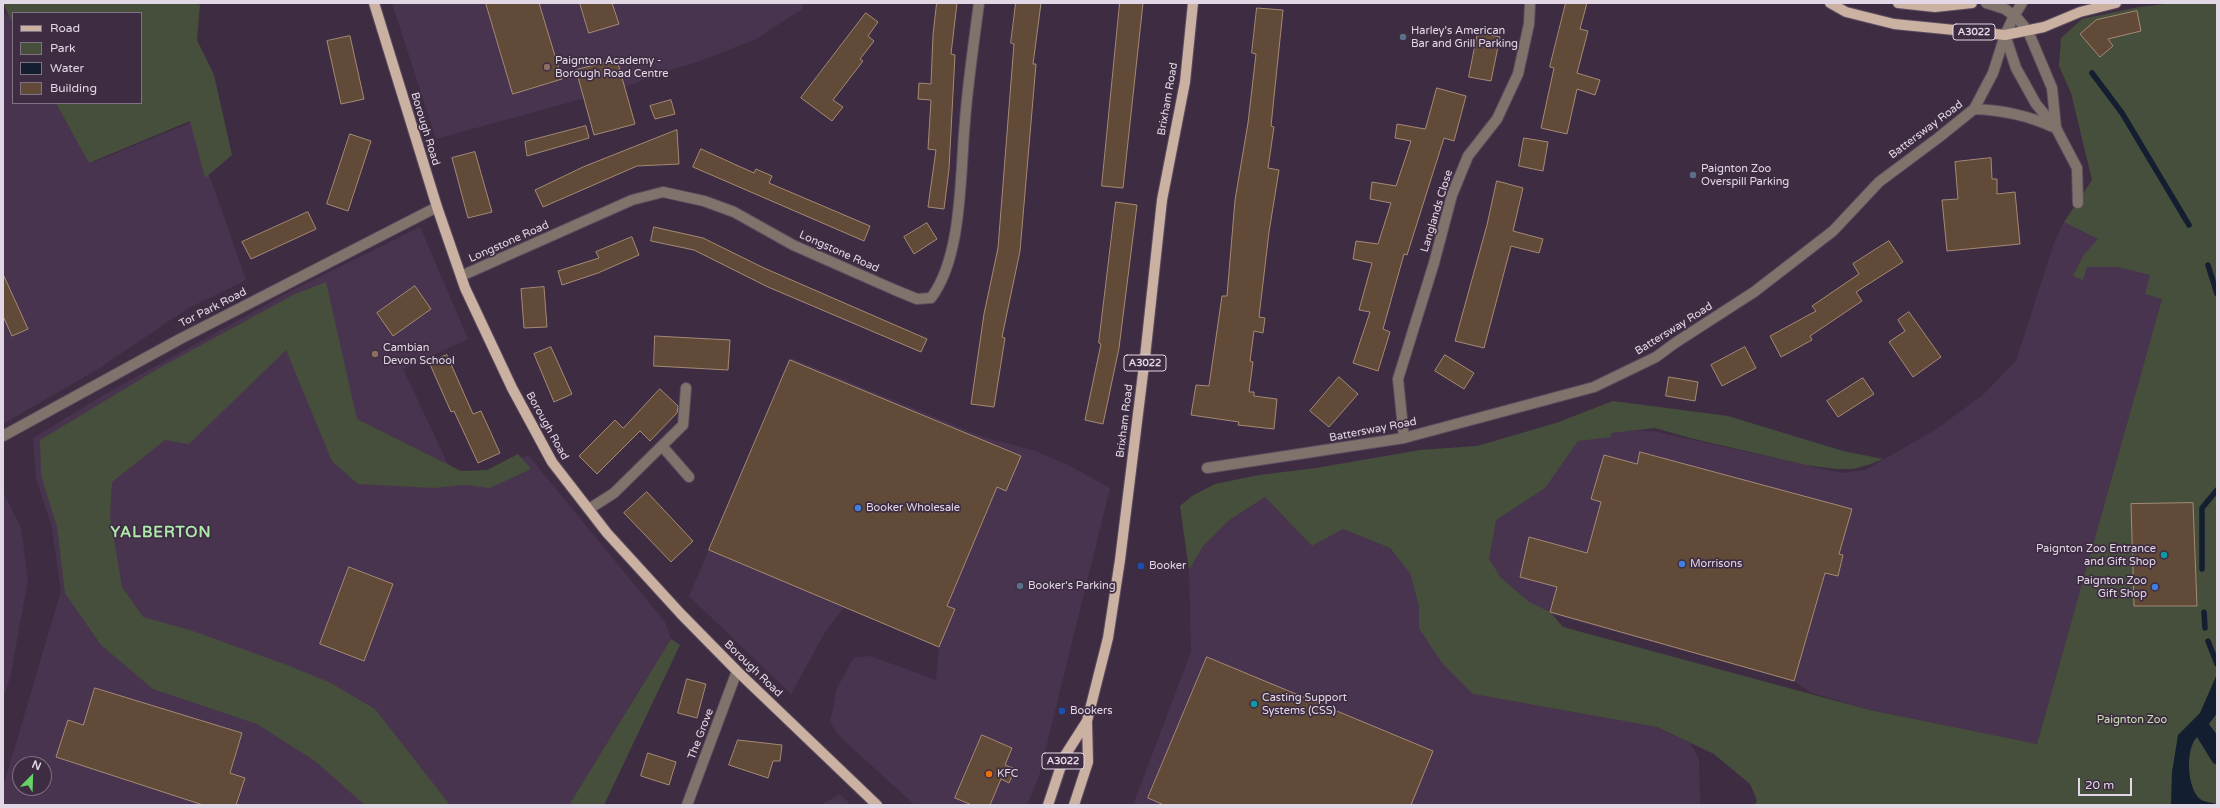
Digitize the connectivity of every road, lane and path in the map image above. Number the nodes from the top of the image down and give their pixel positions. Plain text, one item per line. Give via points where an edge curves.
1 (374, 3) edge
2 (979, 3) edge
3 (1193, 3) edge
4 (1530, 3) edge
5 (1830, 3) edge
6 (1898, 3) edge
7 (1972, 3) edge
8 (1986, 3) edge
9 (2022, 3) edge
10 (2116, 3) edge
11 (2014, 16) junction
12 (2028, 31) junction
13 (2005, 35) junction
14 (1974, 109) junction
15 (2056, 128) junction
16 (2078, 204) dead end
17 (437, 207) junction
18 (461, 276) junction
19 (686, 388) dead end
20 (3, 436) edge
21 (1404, 438) junction
22 (662, 446) junction
23 (1207, 468) dead end
24 (689, 477) dead end
25 (589, 509) junction
26 (737, 672) junction
27 (1087, 721) junction
28 (687, 805) edge
29 (877, 805) edge
30 (1048, 805) edge
31 (1074, 805) edge

1 - 17 main road, Borough Road
2 - 18 street, Longstone Road via 968,90 956,230 945,274 931,298 917,299 895,290 793,245 734,212 704,201 663,192 632,200
3 - 27 main road, Brixham Road / A3022 via 1185,82 1162,200 1120,560 1108,638
4 - 21 street, Langlands Close via 1529,24 1518,74 1497,119 1468,156 1452,195 1398,379
5 - 13 main road, A3022 via 1846,12 1894,24
6 - 7 main road via 1935,7
8 - 11 street via 2004,9
9 - 11 street, Battersway Road
10 - 12 main road, A3022 via 2080,12
11 - 12 street
11 - 13 street, Battersway Road
12 - 13 main road, A3022
12 - 15 street via 2052,88
13 - 14 street, Battersway Road via 1993,72
13 - 15 street via 2016,68 2036,104
14 - 15 street, Battersway Road via 2022,115
14 - 21 street, Battersway Road via 1879,182 1833,231 1754,292 1656,357 1594,387
15 - 16 street via 2078,168
17 - 18 main road, Borough Road
17 - 20 street, Tor Park Road via 180,339
18 - 25 main road, Borough Road via 512,388 552,462
19 - 22 street via 683,426
21 - 23 street, Battersway Road
22 - 24 street
22 - 25 street via 614,493
25 - 26 main road, Borough Road via 607,533 680,614
26 - 28 street, The Grove
26 - 29 main road, Borough Road
27 - 30 main road, Brixham Road / A3022 via 1064,757
27 - 31 main road, Brixham Road / A3022 via 1088,762

